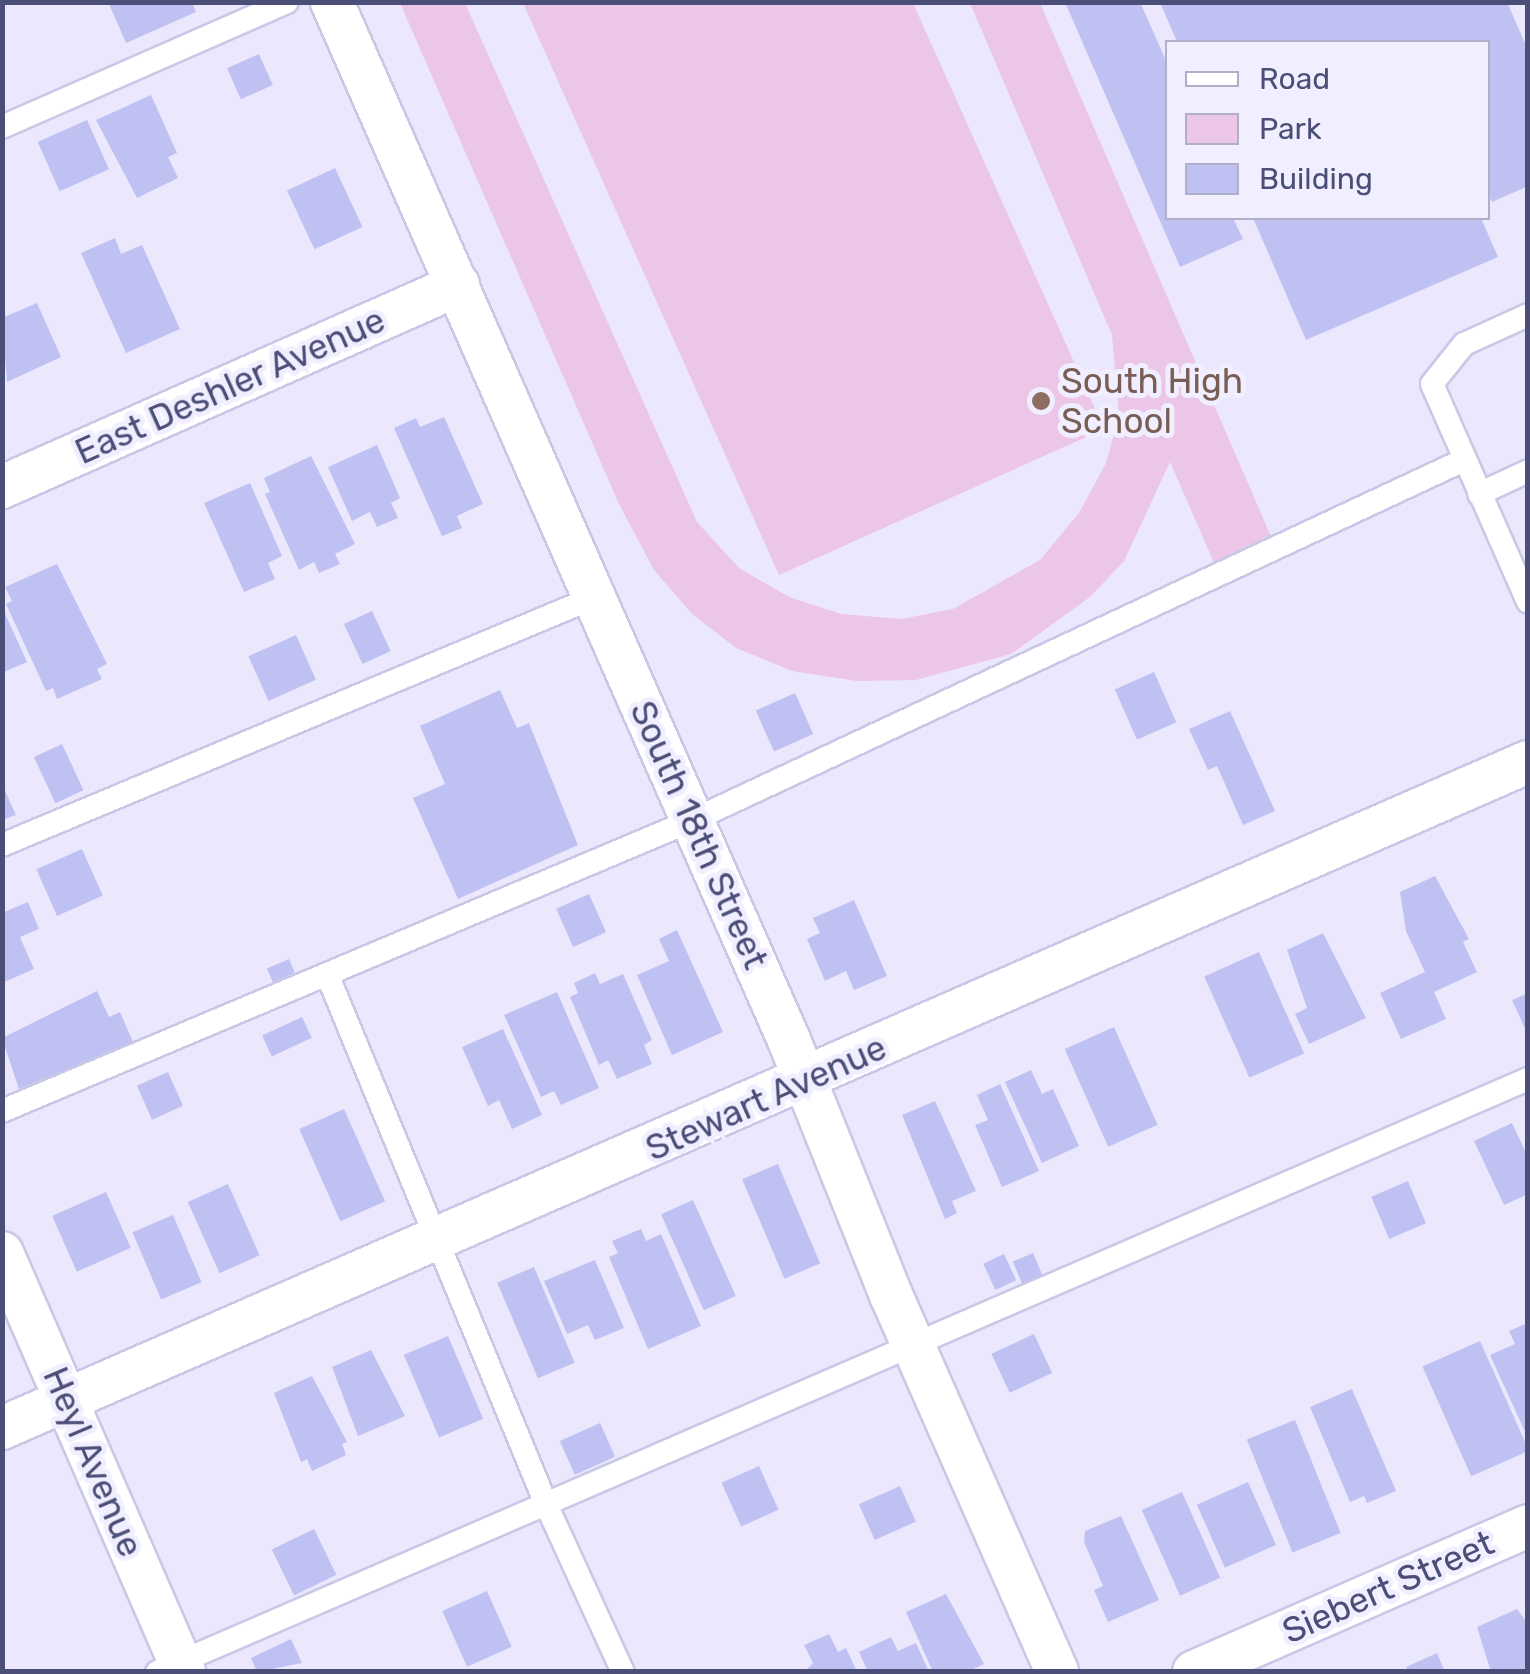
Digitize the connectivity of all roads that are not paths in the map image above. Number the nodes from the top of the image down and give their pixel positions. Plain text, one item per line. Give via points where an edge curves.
1 (287, 2) edge
2 (332, 2) edge
3 (2, 127) edge
4 (458, 285) junction
5 (1528, 315) edge
6 (1464, 460) junction
7 (1528, 471) edge
8 (2, 488) edge
9 (1478, 494) junction
10 (595, 597) junction
11 (1528, 602) edge
12 (1528, 762) edge
13 (693, 820) junction
14 (2, 845) edge
15 (327, 974) junction
16 (1528, 1079) edge
17 (804, 1082) junction
18 (2, 1112) edge
19 (440, 1239) junction
20 (2, 1253) edge
21 (915, 1347) junction
22 (66, 1400) junction
23 (2, 1428) edge
24 (546, 1504) junction
25 (1528, 1526) edge
26 (174, 1668) edge
27 (624, 1672) edge
28 (1057, 1672) edge
29 (1194, 1672) edge

1 - 3 lane
2 - 4 street, South 18th Street
4 - 8 street, East Deshler Avenue
4 - 10 street, South 18th Street
5 - 6 lane via 1464,344 1432,384
6 - 9 lane
6 - 13 lane
7 - 9 lane
9 - 11 lane
10 - 13 street, South 18th Street
10 - 14 lane
12 - 17 street, Stewart Avenue
13 - 15 lane
13 - 17 street, South 18th Street
15 - 18 lane
15 - 19 lane
16 - 21 lane
17 - 19 street, Stewart Avenue
17 - 21 street, South 18th Street
19 - 22 street, Stewart Avenue
19 - 24 lane
20 - 22 street, Heyl Avenue
21 - 24 lane
21 - 28 street, South 18th Street
22 - 23 street, Stewart Avenue
22 - 26 street, Heyl Avenue
24 - 26 lane
24 - 27 lane
25 - 29 street, Siebert Street

